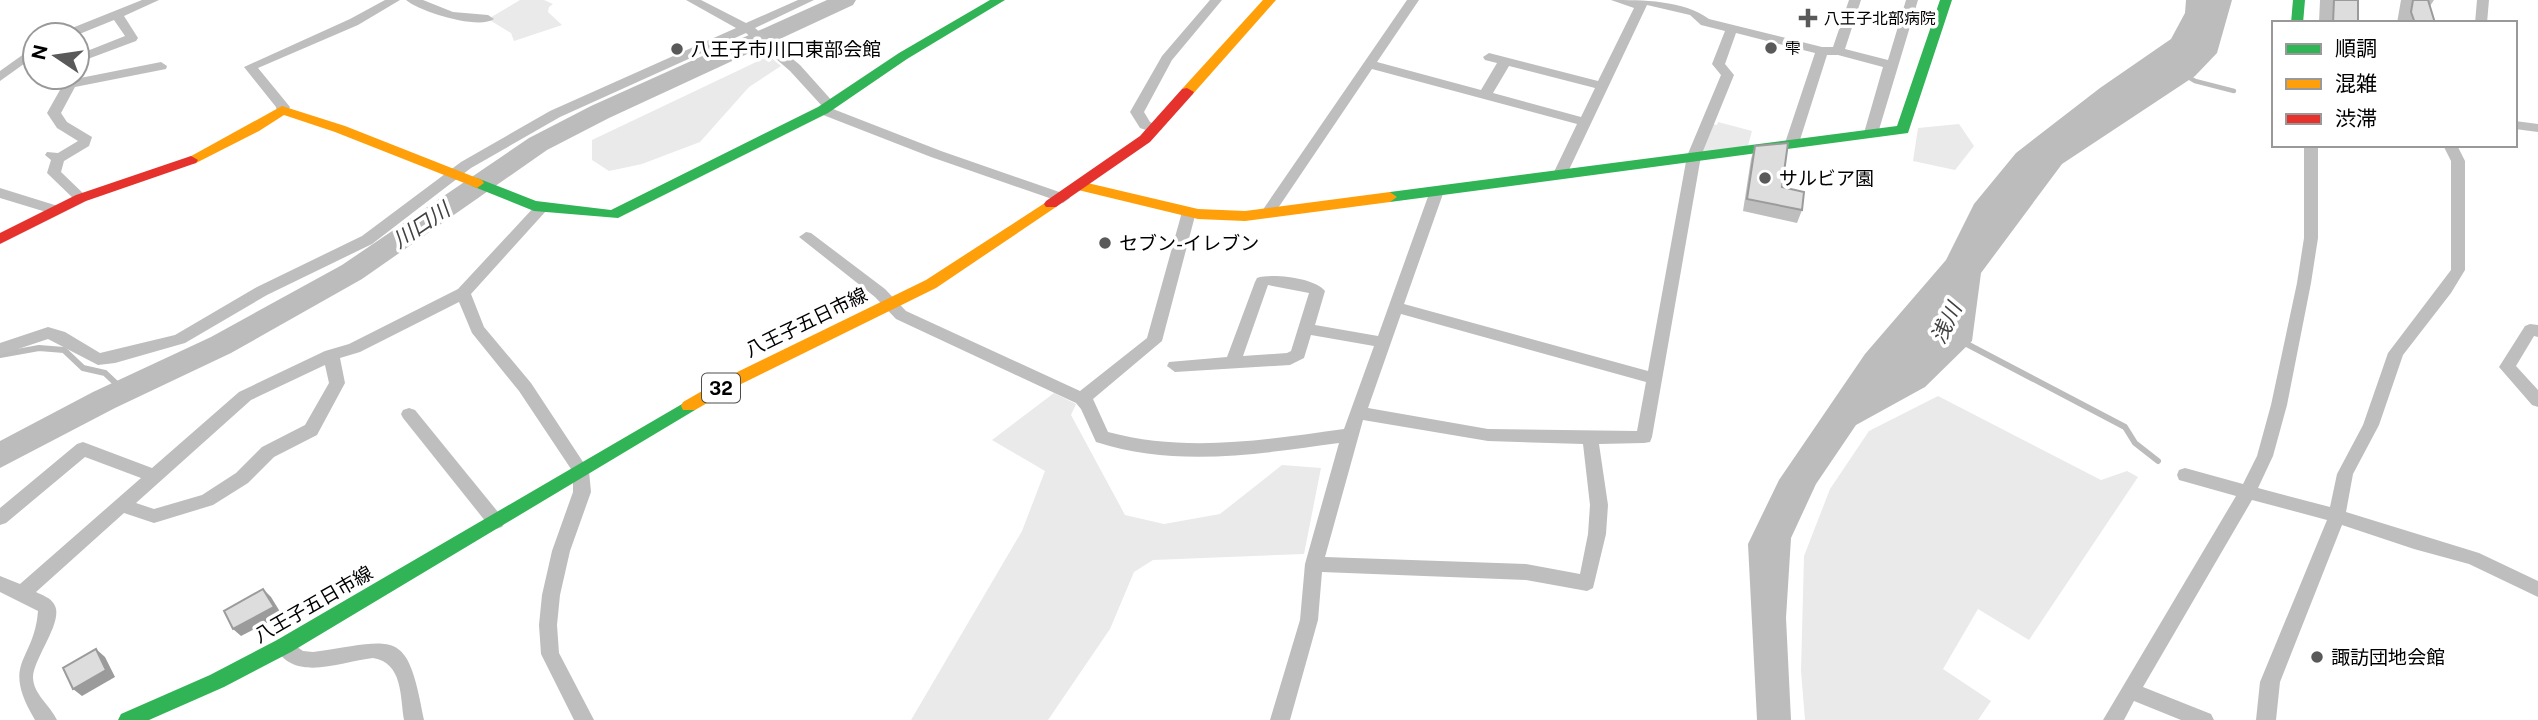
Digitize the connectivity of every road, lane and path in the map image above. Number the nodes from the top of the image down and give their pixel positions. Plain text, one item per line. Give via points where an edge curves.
1 (152, 0) edge
2 (394, 0) edge
3 (412, 0) edge
4 (692, 0) edge
5 (808, 0) edge
6 (999, 0) edge
7 (1216, 0) edge
8 (1270, 0) edge
9 (1413, 0) edge
10 (1617, 0) edge
11 (1855, 0) edge
12 (1912, 0) edge
13 (1944, 0) edge
14 (2298, 0) edge
15 (2483, 0) edge
16 (1643, 2) edge
17 (792, 4) edge
18 (117, 14) junction
19 (488, 19) dead end
20 (2297, 21) edge
21 (2481, 21) edge
22 (91, 25) edge
23 (1732, 28) junction
24 (748, 29) junction
25 (1822, 51) junction
26 (1838, 51) junction
27 (91, 54) edge
28 (1489, 57) dead end
29 (21, 61) edge
30 (1505, 61) junction
31 (1369, 64) junction
32 (1890, 65) junction
33 (161, 66) dead end
34 (0, 77) edge
35 (1602, 86) junction
36 (1485, 95) junction
37 (826, 108) junction
38 (282, 110) junction
39 (1585, 122) junction
40 (2517, 125) edge
41 (2538, 128) edge
42 (1155, 129) junction
43 (1871, 133) junction
44 (1792, 143) junction
45 (2311, 147) edge
46 (2451, 147) edge
47 (1694, 156) junction
48 (1560, 174) junction
49 (458, 176) junction
50 (1079, 186) junction
51 (1437, 191) junction
52 (0, 193) edge
53 (81, 198) junction
54 (1063, 198) junction
55 (541, 208) junction
56 (56, 210) junction
57 (1189, 212) junction
58 (1267, 214) junction
59 (806, 237) dead end
60 (0, 239) edge
61 (463, 293) junction
62 (891, 304) junction
63 (1395, 307) junction
64 (2535, 326) edge
65 (1307, 329) junction
66 (1382, 342) junction
67 (0, 349) edge
68 (331, 355) junction
69 (1233, 362) junction
70 (1175, 366) dead end
71 (1654, 379) junction
72 (1082, 399) junction
73 (2538, 401) edge
74 (1358, 413) junction
75 (409, 414) dead end
76 (1350, 435) junction
77 (1590, 438) junction
78 (581, 471) junction
79 (2185, 475) dead end
80 (154, 476) junction
81 (2247, 493) junction
82 (120, 505) junction
83 (2337, 516) junction
84 (0, 517) edge
85 (496, 522) junction
86 (1314, 564) junction
87 (0, 584) edge
88 (2538, 589) edge
89 (22, 593) junction
90 (284, 646) junction
91 (2130, 691) junction
92 (47, 720) edge
93 (128, 720) edge
94 (414, 720) edge
95 (584, 720) edge
96 (1280, 720) edge
97 (2113, 720) edge
98 (2204, 720) edge
99 (2266, 720) edge

1 - 18 street
2 - 38 street via 250,67
3 - 19 street via 452,15
4 - 24 street
5 - 17 street
6 - 37 street
7 - 42 street via 1166,58 1137,112 1145,125
8 - 42 street, 八王子五日市線 / 32
9 - 31 street
10 - 16 street
11 - 26 street
12 - 32 street
13 - 43 street via 1903,130
14 - 20 street
15 - 21 street
16 - 23 street via 1694,12 1705,22
16 - 35 street
17 - 24 street
18 - 22 street
18 - 27 street via 132,38
23 - 25 street
23 - 47 street via 1718,64 1728,75
24 - 37 street via 795,68
24 - 49 street via 545,119 486,153
25 - 26 street
25 - 44 street
26 - 32 street
28 - 30 street
29 - 34 street
30 - 35 street
30 - 36 street
31 - 36 street
31 - 58 street
32 - 43 street
33 - 53 street via 70,84 54,113 62,125 85,137 83,143 55,157 54,173
35 - 39 street
36 - 39 street
37 - 54 street via 936,154
37 - 55 street via 613,215
38 - 49 street
38 - 53 street via 193,159
39 - 48 street
40 - 41 street
42 - 50 street, 八王子五日市線 / 32
43 - 44 street
44 - 47 street
45 - 81 street via 2311,238 2304,283 2279,405 2265,456
46 - 83 street via 2458,161 2458,270 2396,353 2371,425 2345,474
47 - 48 street
47 - 71 street
48 - 51 street
49 - 55 street
49 - 67 street via 356,247 261,291 169,344 98,359 48,333
50 - 54 street, 八王子五日市線 / 32
50 - 57 street
51 - 58 street
51 - 63 street
52 - 56 street
53 - 56 street
54 - 62 street, 八王子五日市線 / 32 via 945,277
55 - 61 street
56 - 60 street
57 - 58 street
57 - 72 street via 1154,341
59 - 62 street
61 - 68 street
61 - 78 street via 477,329 525,387
62 - 72 street via 901,314
62 - 78 street, 八王子五日市線 / 32 via 744,375
63 - 66 street
63 - 71 street
64 - 73 street via 2507,367
65 - 66 street
65 - 69 street via 1298,354 1290,359
65 - 69 street via 1317,291 1262,282
66 - 74 street
68 - 80 street via 245,396
68 - 82 street via 337,383 311,430 268,452 242,478 207,500 154,516
69 - 70 street
71 - 77 street via 1644,437
72 - 76 street via 1102,437 1170,452 1211,453
74 - 76 street
74 - 77 street via 1488,435
75 - 85 street
76 - 86 street
77 - 86 street via 1599,505 1587,583 1525,572
78 - 85 street, 八王子五日市線 / 32
78 - 95 street via 582,492 561,551 548,625 551,654
79 - 81 street
80 - 82 street
80 - 84 street via 83,449
81 - 83 street
81 - 91 street
82 - 89 street
83 - 88 street via 2473,558
83 - 99 street via 2270,682
85 - 90 street, 八王子五日市線 / 32
86 - 96 street via 1309,620
87 - 89 street
89 - 92 street via 47,607 48,619 24,673 30,697
90 - 93 street, 八王子五日市線 / 32
90 - 94 street via 299,659 375,650 392,655 404,669
91 - 97 street
91 - 98 street

